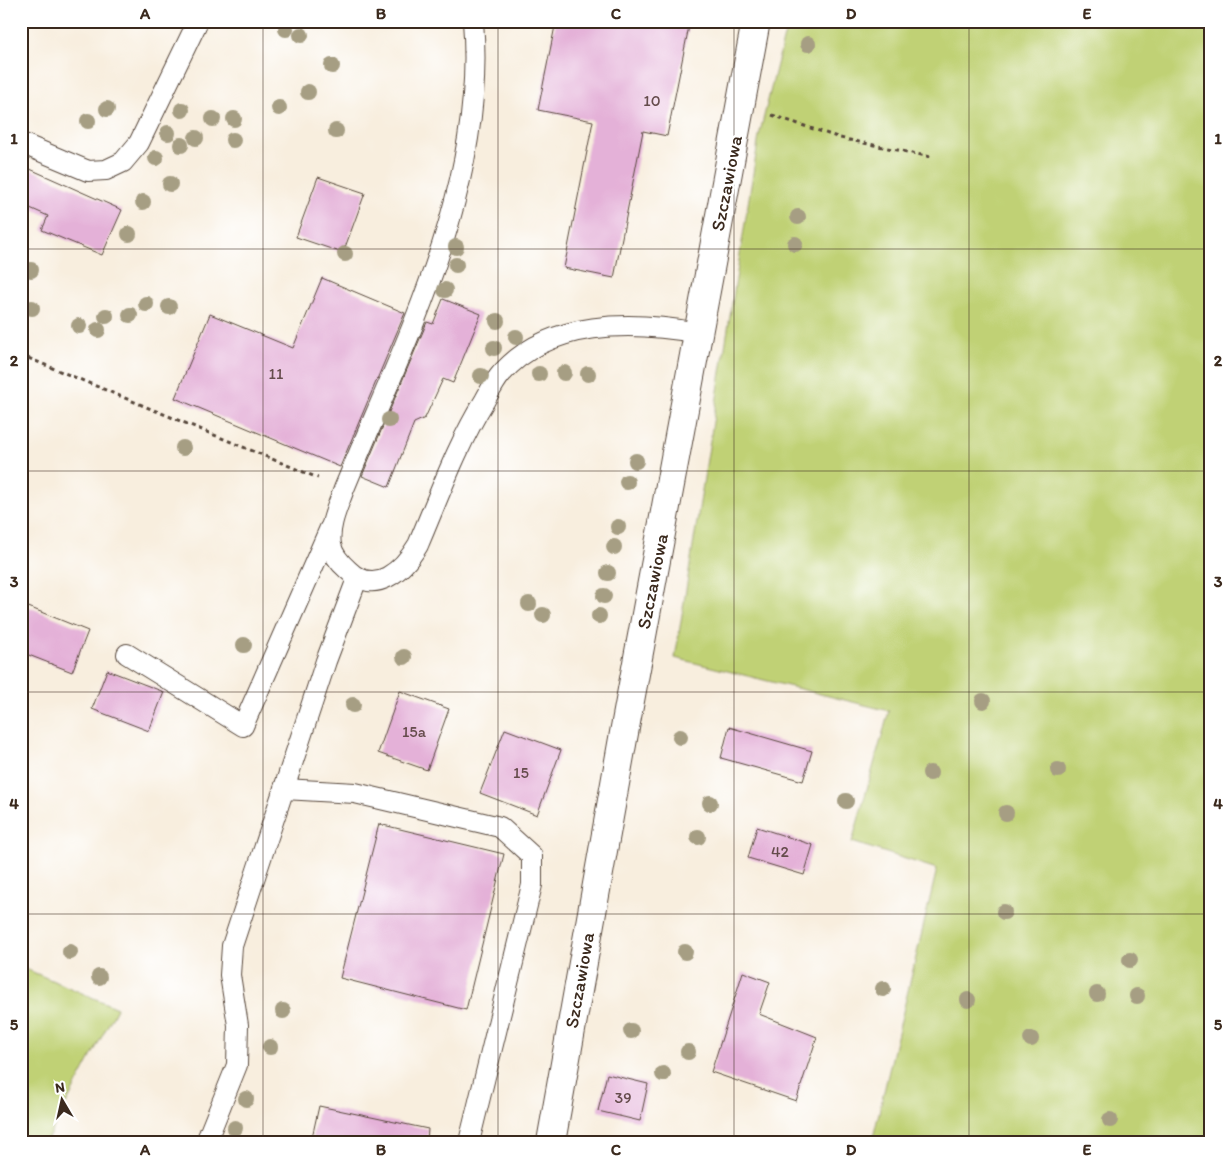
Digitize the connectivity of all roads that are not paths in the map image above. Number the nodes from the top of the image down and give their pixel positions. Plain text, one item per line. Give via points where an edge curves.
1 (198, 21) edge
2 (473, 21) edge
3 (756, 21) edge
4 (21, 143) edge
5 (698, 333) junction
6 (331, 526) junction
7 (356, 579) junction
8 (127, 654) dead end
9 (284, 789) junction
10 (206, 1142) edge
11 (469, 1142) edge
12 (551, 1142) edge

1 - 4 lane via 139,143 123,162 106,170 88,171
2 - 6 lane via 471,109 451,222
3 - 5 street, Szczawiowa
5 - 7 lane via 669,327 597,327 554,338 521,357 501,374 468,426 418,545 407,562 394,574 374,581
5 - 12 street, Szczawiowa
6 - 7 lane via 331,545 338,561
6 - 8 lane via 243,726
7 - 9 lane
9 - 10 lane via 232,946 230,975 238,1025 237,1065
9 - 11 lane via 355,793 500,826 532,856 532,885

